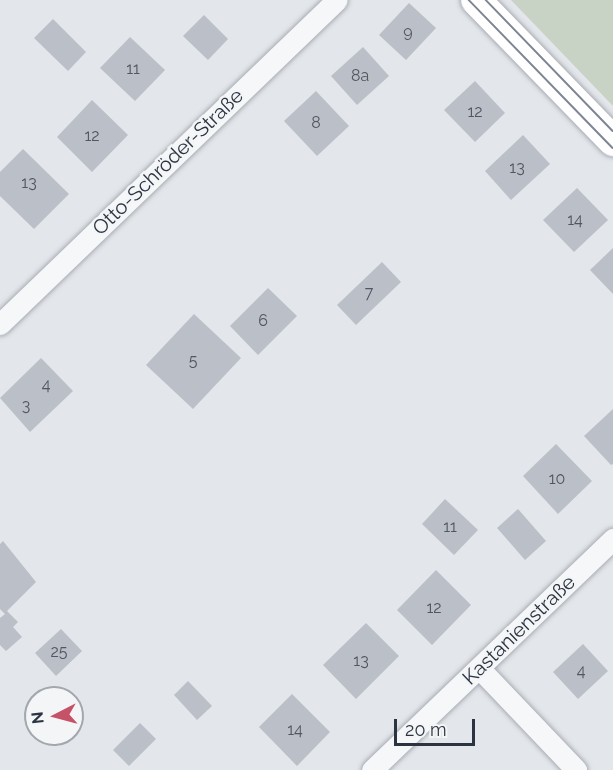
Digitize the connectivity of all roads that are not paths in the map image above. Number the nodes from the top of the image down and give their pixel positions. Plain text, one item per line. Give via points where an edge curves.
1 (337, 0) edge
2 (476, 0) edge
3 (613, 141) edge
4 (0, 324) edge
5 (613, 539) edge
6 (479, 668) junction
7 (372, 770) edge
8 (576, 770) edge

1 - 4 street, Otto-Schröder-Straße
2 - 3 street
5 - 6 street, Kastanienstraße
6 - 7 street, Kastanienstraße
6 - 8 street

